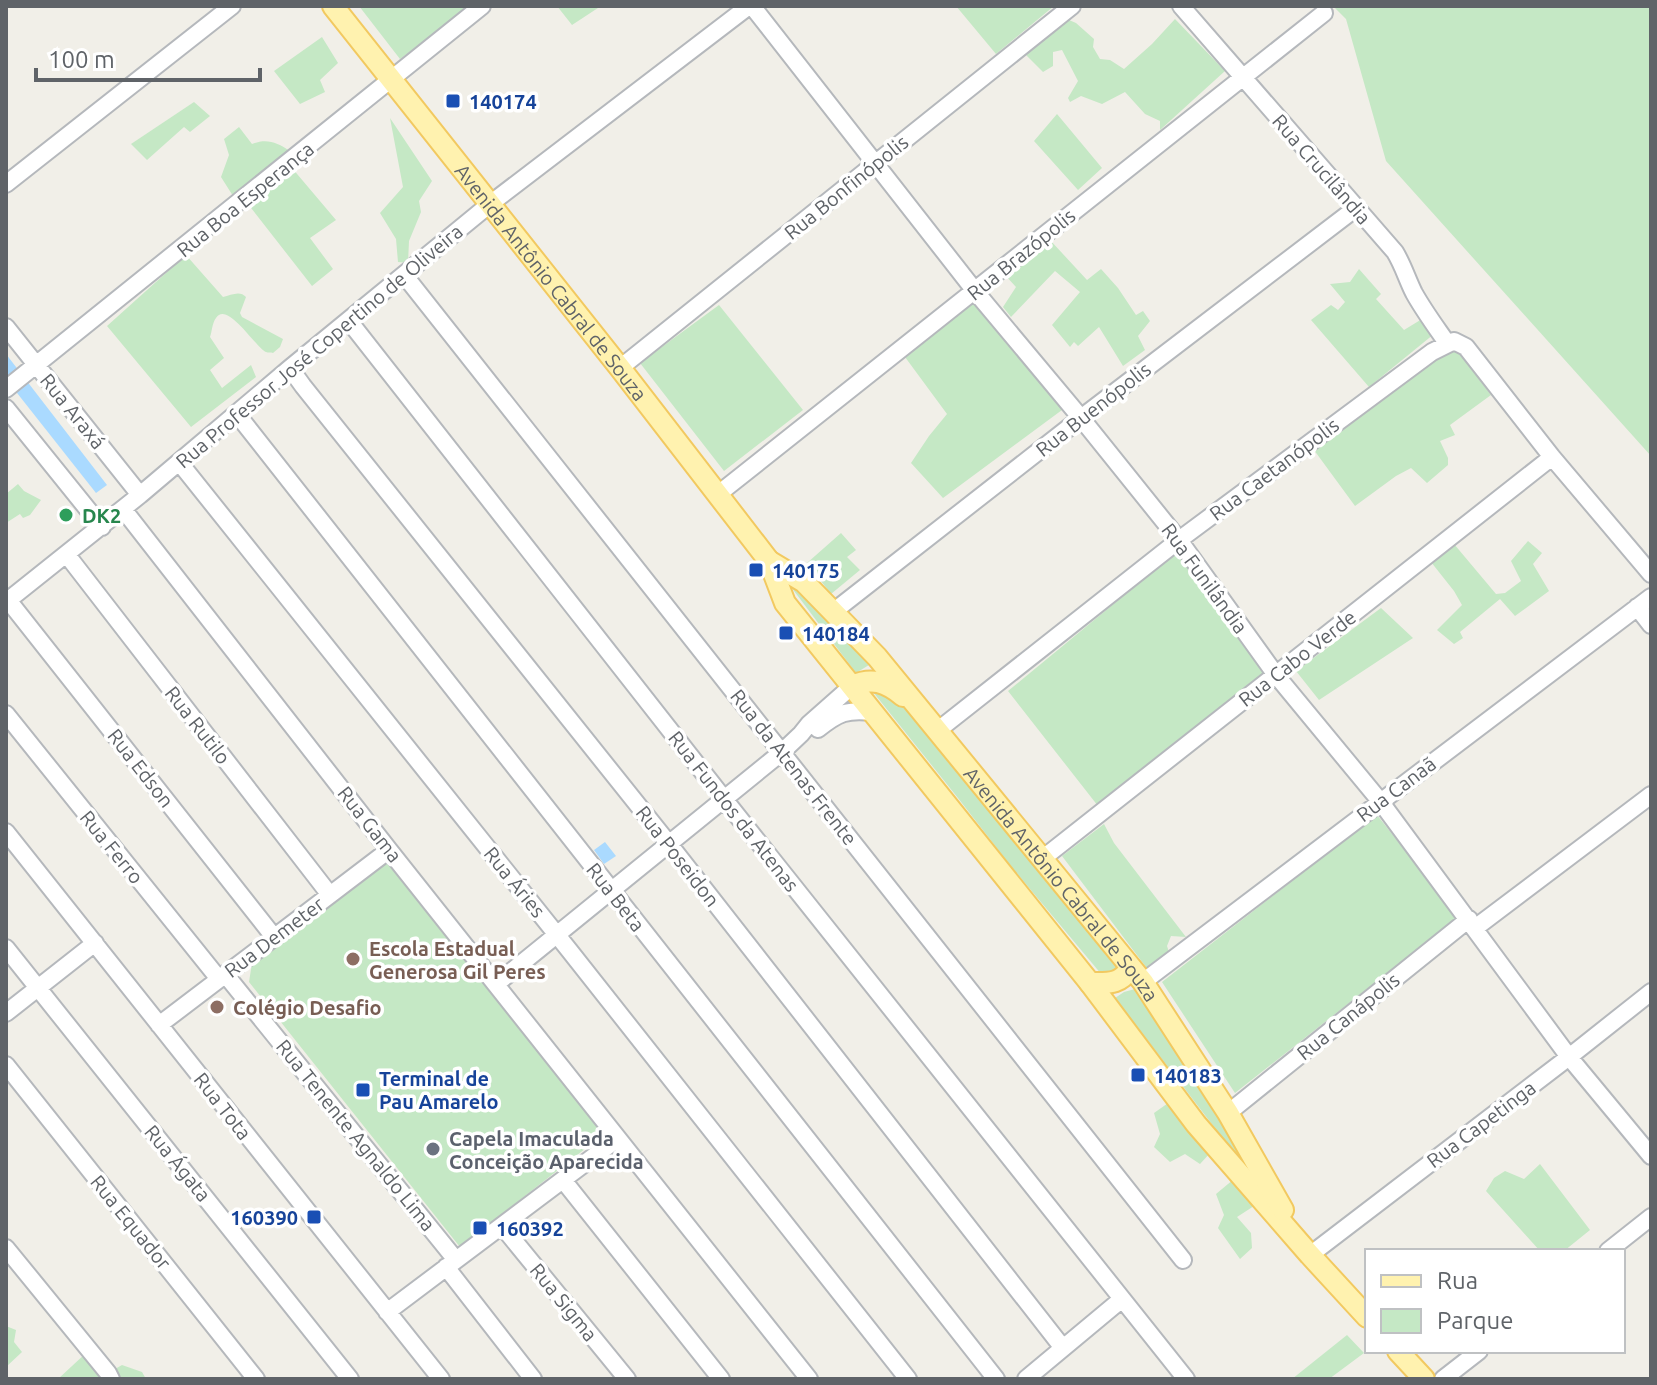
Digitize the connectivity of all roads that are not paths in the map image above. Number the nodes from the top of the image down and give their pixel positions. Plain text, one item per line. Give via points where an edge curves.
1 (232, 6) edge
2 (333, 6) edge
3 (482, 6) edge
4 (750, 6) edge
5 (1072, 6) edge
6 (1181, 6) edge
7 (1324, 13) dead end
8 (1244, 77) junction
9 (391, 81) junction
10 (875, 163) junction
11 (6, 184) edge
12 (490, 204) junction
13 (1356, 208) junction
14 (405, 276) junction
15 (975, 291) junction
16 (349, 321) junction
17 (6, 327) edge
18 (1447, 343) junction
19 (290, 368) junction
20 (620, 368) junction
21 (33, 369) junction
22 (6, 389) edge
23 (6, 408) edge
24 (237, 414) junction
25 (1081, 418) junction
26 (1552, 457) junction
27 (179, 462) junction
28 (140, 495) junction
29 (717, 495) junction
30 (123, 509) junction
31 (102, 527) junction
32 (1179, 540) junction
33 (67, 555) junction
34 (769, 561) junction
35 (1651, 574) edge
36 (1651, 597) edge
37 (7, 601) edge
38 (1637, 607) junction
39 (833, 612) junction
40 (1651, 625) edge
41 (1276, 675) junction
42 (852, 686) junction
43 (919, 708) junction
44 (872, 712) junction
45 (6, 714) edge
46 (937, 731) junction
47 (801, 734) junction
48 (782, 752) junction
49 (1651, 795) edge
50 (724, 799) junction
51 (1380, 801) junction
52 (6, 832) edge
53 (669, 844) junction
54 (389, 850) junction
55 (1042, 859) junction
56 (611, 891) junction
57 (330, 895) junction
58 (1472, 924) junction
59 (557, 935) junction
60 (274, 937) junction
61 (95, 943) junction
62 (6, 948) edge
63 (1137, 975) junction
64 (222, 977) junction
65 (1090, 983) junction
66 (496, 984) junction
67 (38, 988) junction
68 (1651, 992) edge
69 (6, 1013) edge
70 (159, 1025) junction
71 (1569, 1057) junction
72 (6, 1065) edge
73 (1228, 1113) junction
74 (617, 1139) junction
75 (1651, 1156) edge
76 (563, 1180) junction
77 (1651, 1217) edge
78 (502, 1226) junction
79 (1611, 1249) edge
80 (1307, 1252) junction
81 (9, 1258) edge
82 (1183, 1260) dead end
83 (451, 1264) junction
84 (1122, 1299) junction
85 (387, 1312) junction
86 (1365, 1315) edge
87 (1063, 1348) junction
88 (1400, 1353) edge
89 (1476, 1353) edge
90 (111, 1379) edge
91 (256, 1379) edge
92 (350, 1379) edge
93 (441, 1379) edge
94 (533, 1379) edge
95 (627, 1379) edge
96 (721, 1379) edge
97 (809, 1379) edge
98 (908, 1379) edge
99 (996, 1379) edge
100 (1026, 1379) edge
101 (1186, 1379) edge
102 (1424, 1379) edge
103 (1443, 1379) edge

1 - 11 street
2 - 9 main road, Avenida Antônio Cabral de Souza
3 - 9 street, Rua Boa Esperança
4 - 10 street, Rua Funilândia
4 - 12 street, Rua Professor José Copertino de Oliveira
5 - 10 street, Rua Bonfinópolis
6 - 8 street, Rua Crucilândia
7 - 8 street, Rua Brazópolis
8 - 13 street, Rua Crucilândia
8 - 15 street, Rua Brazópolis
9 - 12 main road, Avenida Antônio Cabral de Souza
9 - 21 street, Rua Boa Esperança
10 - 15 street, Rua Funilândia
10 - 20 street, Rua Bonfinópolis
12 - 14 street, Rua Professor José Copertino de Oliveira
12 - 20 main road, Avenida Antônio Cabral de Souza
13 - 18 street, Rua Crucilândia via 1395,252
13 - 25 street, Rua Buenópolis
14 - 16 street, Rua Professor José Copertino de Oliveira
14 - 48 street, Rua da Atenas Frente
15 - 25 street, Rua Funilândia
15 - 29 street, Rua Brazópolis
16 - 19 street, Rua Professor José Copertino de Oliveira
16 - 50 street, Rua Fundos da Atenas
17 - 21 street, Rua Araxá
18 - 26 street via 1466,347
18 - 32 street, Rua Caetanópolis
19 - 24 street, Rua Professor José Copertino de Oliveira
19 - 53 street, Rua Poseidon
20 - 29 main road, Avenida Antônio Cabral de Souza
21 - 22 street, Rua Boa Esperança
21 - 28 street, Rua Araxá
23 - 31 street
24 - 27 street, Rua Professor José Copertino de Oliveira
24 - 56 street, Rua Beta
25 - 32 street, Rua Funilândia
25 - 39 street, Rua Buenópolis
26 - 35 street
26 - 41 street, Rua Cabo Verde
27 - 28 street, Rua Professor José Copertino de Oliveira
27 - 59 street, Rua Áries
28 - 30 street, Rua Professor José Copertino de Oliveira
29 - 34 main road, Avenida Antônio Cabral de Souza
30 - 31 street, Rua Professor José Copertino de Oliveira
30 - 54 street, Rua Gama
31 - 33 street, Rua Professor José Copertino de Oliveira
32 - 41 street, Rua Funilândia
32 - 46 street, Rua Caetanópolis
33 - 37 street, Rua Professor José Copertino de Oliveira
33 - 57 street, Rua Rutilo
34 - 39 main road, Avenida Antônio Cabral de Souza via 804,582
34 - 42 main road, Avenida Antônio Cabral de Souza via 785,603
36 - 38 street, Rua Canaã
37 - 60 street, Rua Edson
38 - 40 street
38 - 51 street, Rua Canaã
39 - 43 main road, Avenida Antônio Cabral de Souza
41 - 51 street, Rua Funilândia
41 - 55 street, Rua Cabo Verde
42 - 43 main road via 879,682
42 - 44 main road, Avenida Antônio Cabral de Souza
42 - 47 street
43 - 46 main road, Avenida Antônio Cabral de Souza
44 - 47 street via 843,712
44 - 65 main road, Avenida Antônio Cabral de Souza
45 - 64 street, Rua Ferro
46 - 55 main road, Avenida Antônio Cabral de Souza
47 - 48 street
48 - 50 street
48 - 82 street, Rua da Atenas Frente
49 - 58 street, Rua Canápolis
50 - 53 street
50 - 84 street, Rua Fundos da Atenas
51 - 58 street, Rua Funilândia
51 - 63 street, Rua Canaã
52 - 61 street, Rua Tota
53 - 56 street
53 - 87 street, Rua Poseidon
54 - 57 street, Rua Demeter
54 - 66 street, Rua Gama
55 - 63 main road, Avenida Antônio Cabral de Souza
56 - 59 street
56 - 99 street, Rua Beta
57 - 60 street, Rua Demeter
58 - 71 street, Rua Funilândia
58 - 73 street, Rua Canápolis
59 - 66 street
59 - 98 street, Rua Áries
60 - 64 street, Rua Demeter
61 - 67 street
61 - 70 street, Rua Tota
62 - 67 street, Rua Ágata
63 - 65 main road
63 - 73 main road, Avenida Antônio Cabral de Souza
64 - 70 street, Rua Demeter
64 - 83 street, Rua Tenente Agnaldo Lima
65 - 80 main road, Avenida Antônio Cabral de Souza via 1196,1124
66 - 74 street, Rua Gama
67 - 69 street
67 - 92 street, Rua Ágata
68 - 71 street, Rua Capetinga
70 - 85 street, Rua Tota
71 - 75 street, Rua Funilândia
71 - 80 street, Rua Capetinga
72 - 91 street, Rua Equador
73 - 80 main road, Avenida Antônio Cabral de Souza
74 - 76 street
74 - 97 street, Rua Gama
76 - 78 street
76 - 96 street
77 - 79 street
78 - 83 street
78 - 95 street, Rua Sigma
80 - 86 main road, Avenida Antônio Cabral de Souza
81 - 90 street
83 - 85 street
83 - 94 street, Rua Tenente Agnaldo Lima
84 - 87 street
84 - 101 street, Rua Fundos da Atenas
85 - 93 street, Rua Tota
87 - 100 street
88 - 102 main road
89 - 103 street

